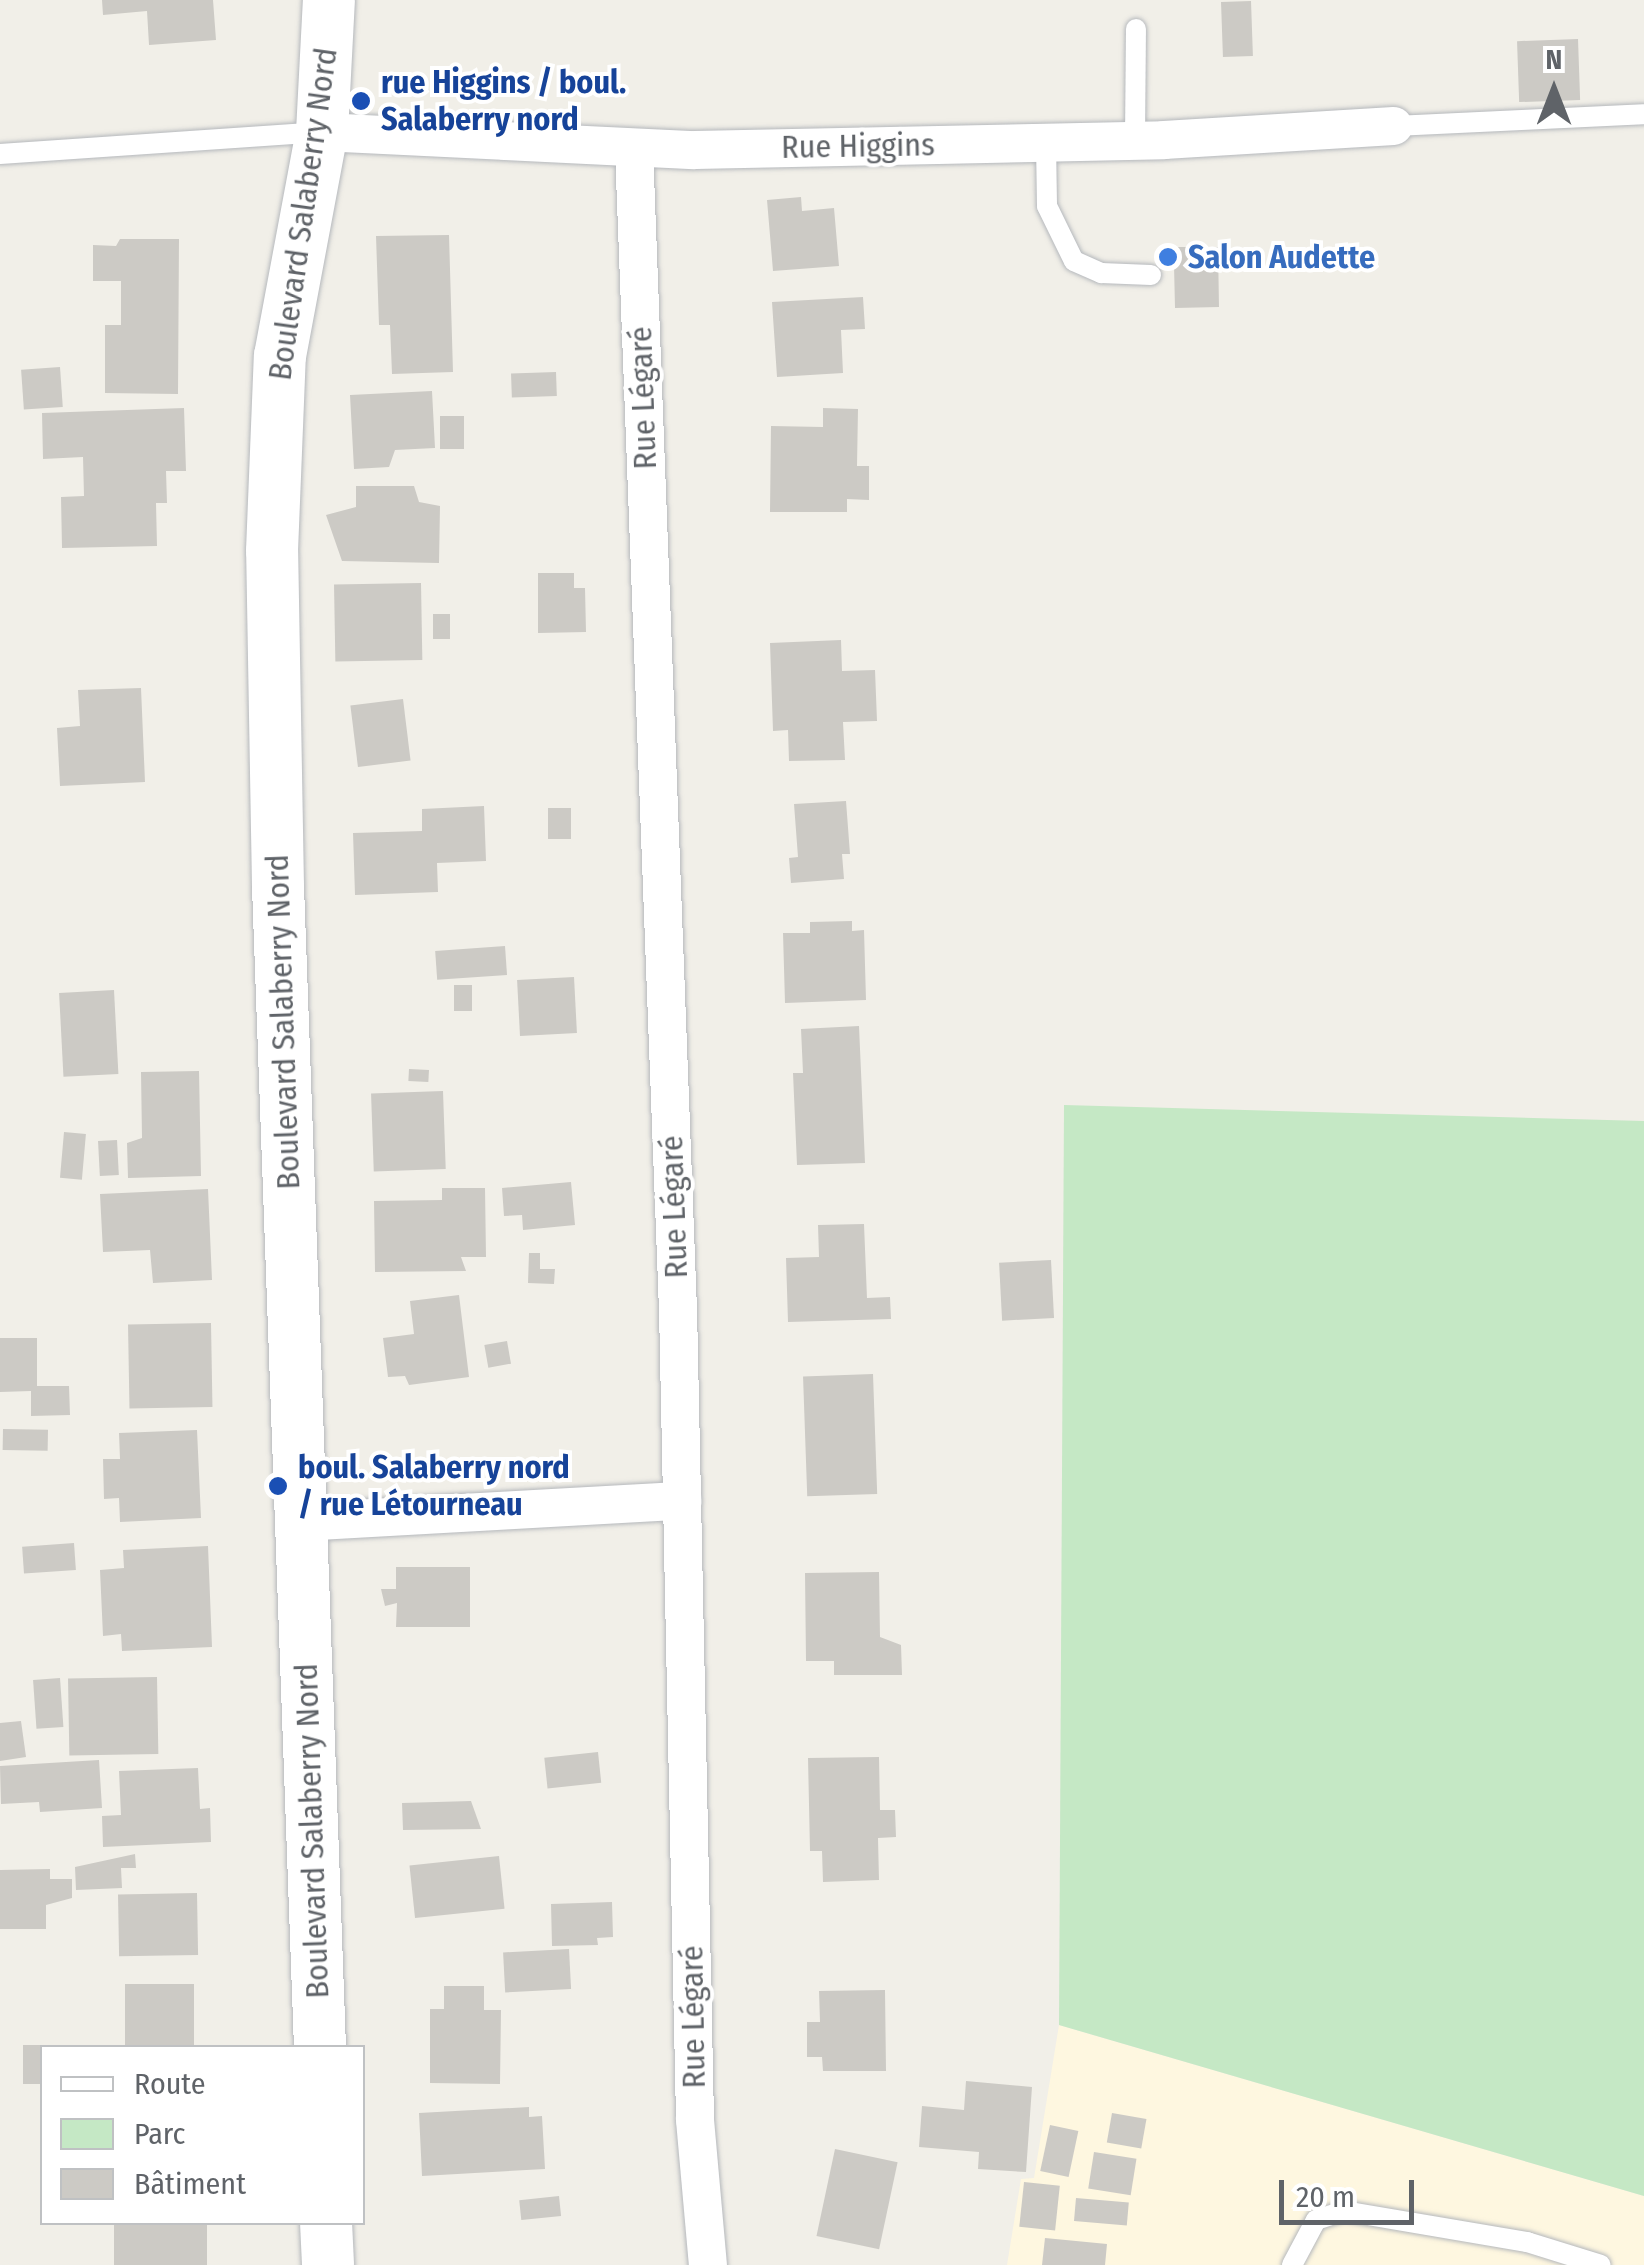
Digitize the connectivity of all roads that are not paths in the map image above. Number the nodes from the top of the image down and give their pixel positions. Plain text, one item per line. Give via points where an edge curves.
1 (329, 0) edge
2 (1136, 29) dead end
3 (1644, 114) edge
4 (1394, 126) joint
5 (322, 132) junction
6 (1135, 140) junction
7 (1046, 142) junction
8 (634, 149) junction
9 (0, 154) edge
10 (1151, 275) dead end
11 (682, 1501) junction
12 (301, 1522) junction
13 (320, 2045) edge
14 (326, 2225) edge
15 (328, 2265) edge
16 (708, 2265) edge
17 (1292, 2265) edge
18 (1601, 2265) edge

1 - 5 street, Boulevard Salaberry Nord
2 - 6 lane
3 - 4 lane
4 - 6 street, Rue Higgins
5 - 8 street, Rue Higgins
5 - 9 lane
5 - 12 street, Boulevard Salaberry Nord via 280,356 272,505
6 - 7 street, Rue Higgins
7 - 8 street, Rue Higgins
7 - 10 lane via 1047,206 1074,261 1101,272
8 - 11 street, Rue Légaré
11 - 12 street
11 - 16 street, Rue Légaré via 695,2120
12 - 13 street, Boulevard Salaberry Nord
14 - 15 street
17 - 18 lane via 1308,2228 1344,2211 1527,2242

